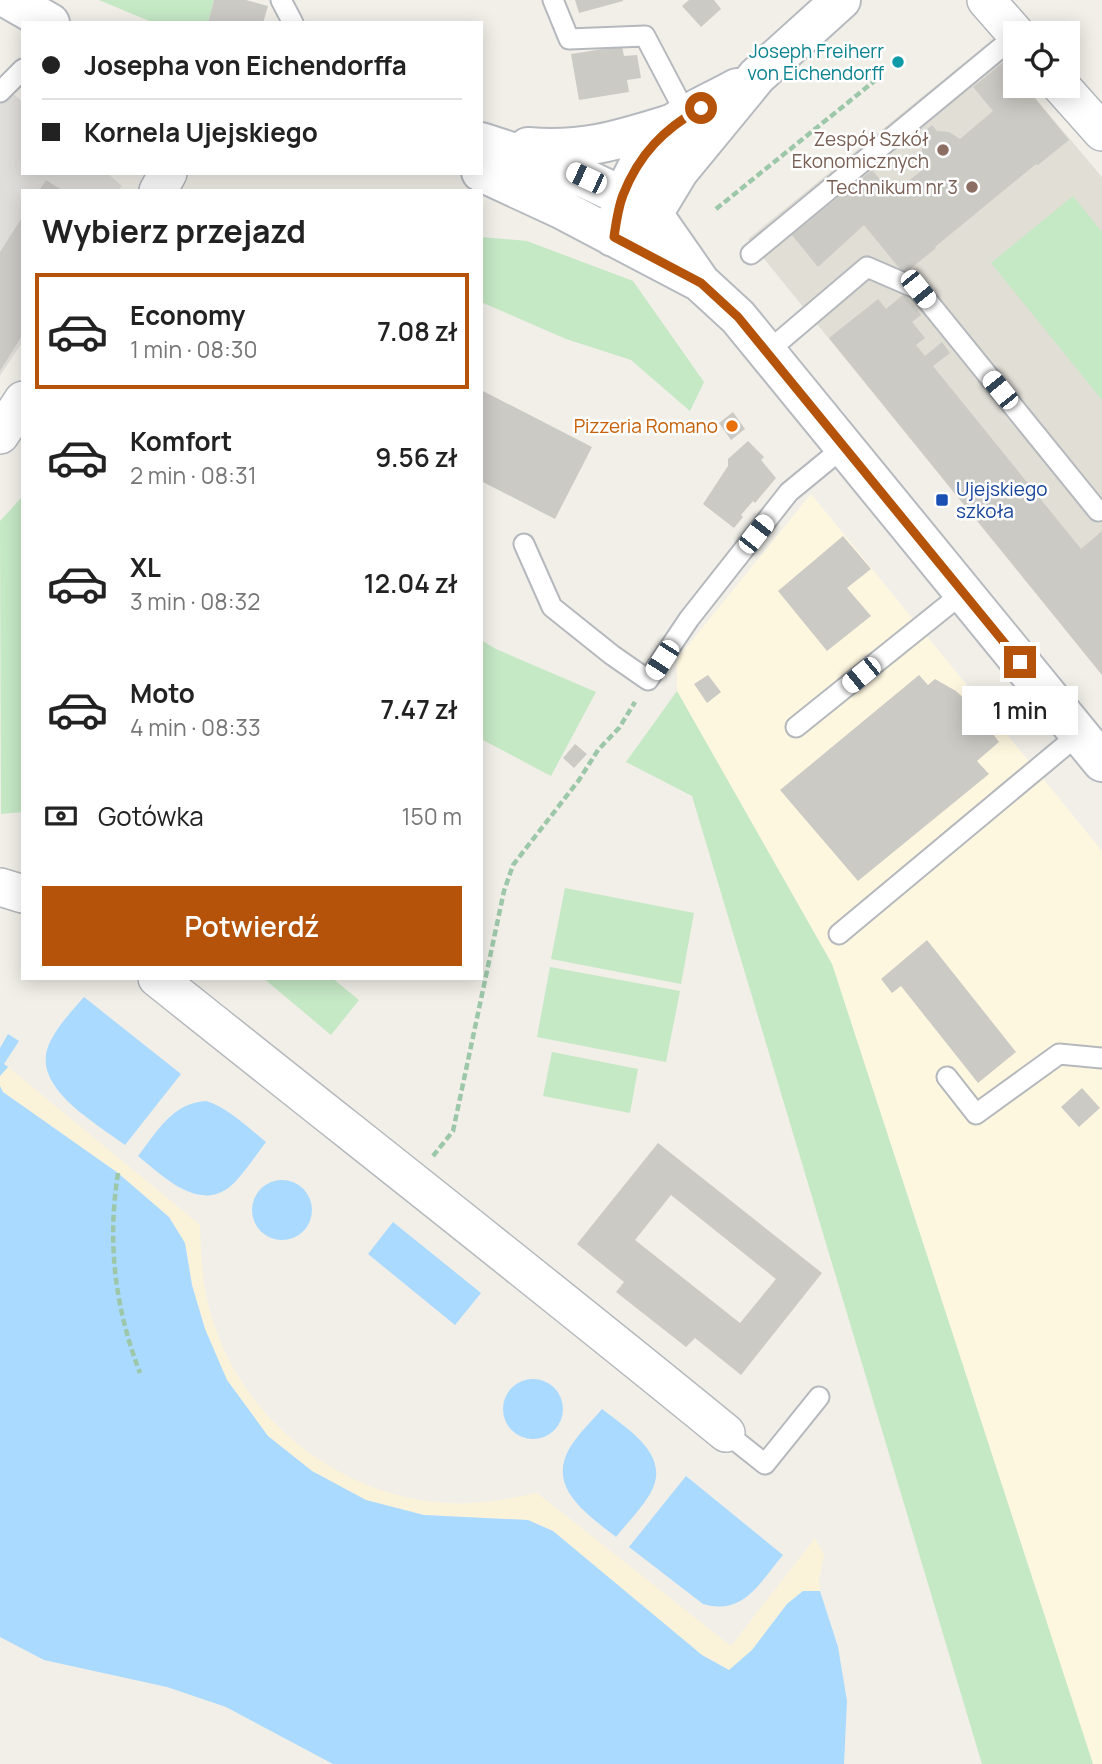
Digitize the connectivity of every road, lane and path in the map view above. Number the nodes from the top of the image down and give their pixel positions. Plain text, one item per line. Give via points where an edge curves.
1 (10, 0) edge
2 (281, 0) edge
3 (552, 0) edge
4 (841, 0) edge
5 (986, 0) edge
6 (47, 21) edge
7 (292, 21) edge
8 (1003, 21) edge
9 (1003, 45) edge
10 (21, 71) edge
11 (757, 76) junction
12 (877, 79) dead end
13 (0, 92) edge
14 (1072, 98) edge
15 (681, 120) junction
16 (1102, 132) edge
17 (486, 153) edge
18 (638, 205) junction
19 (716, 209) dead end
20 (614, 237) junction
21 (751, 254) dead end
22 (701, 283) junction
23 (767, 352) junction
24 (21, 403) edge
25 (0, 435) edge
26 (845, 446) junction
27 (1098, 511) dead end
28 (524, 544) dead end
29 (964, 592) junction
30 (648, 680) junction
31 (796, 727) dead end
32 (1091, 748) edge
33 (0, 887) edge
34 (21, 893) edge
35 (839, 934) dead end
36 (160, 980) edge
37 (1102, 1058) edge
38 (947, 1077) dead end
39 (118, 1173) dead end
40 (412, 1182) junction
41 (139, 1373) dead end
42 (819, 1397) dead end
43 (726, 1433) joint

1 - 6 main road
2 - 7 lane
3 - 15 lane via 569,39 645,36
4 - 11 main road
5 - 8 street
9 - 21 lane
10 - 13 lane
11 - 15 main road
11 - 18 main road via 678,171
12 - 19 path
14 - 16 street
15 - 17 main road via 601,145
15 - 18 main road via 643,156
17 - 18 main road via 568,170
17 - 20 main road via 539,198
18 - 20 main road
18 - 22 main road
20 - 22 main road
22 - 23 main road
23 - 26 main road
23 - 27 lane via 867,267 918,289
24 - 25 street
26 - 29 main road
26 - 30 lane via 789,492 689,619
28 - 30 lane via 552,607
29 - 31 lane
29 - 32 main road
30 - 40 path via 619,728 513,865 453,1130
32 - 35 lane
33 - 34 street
36 - 40 street
37 - 38 lane via 1059,1054 976,1114
39 - 41 path via 114,1275
40 - 43 street
42 - 43 lane via 765,1464

